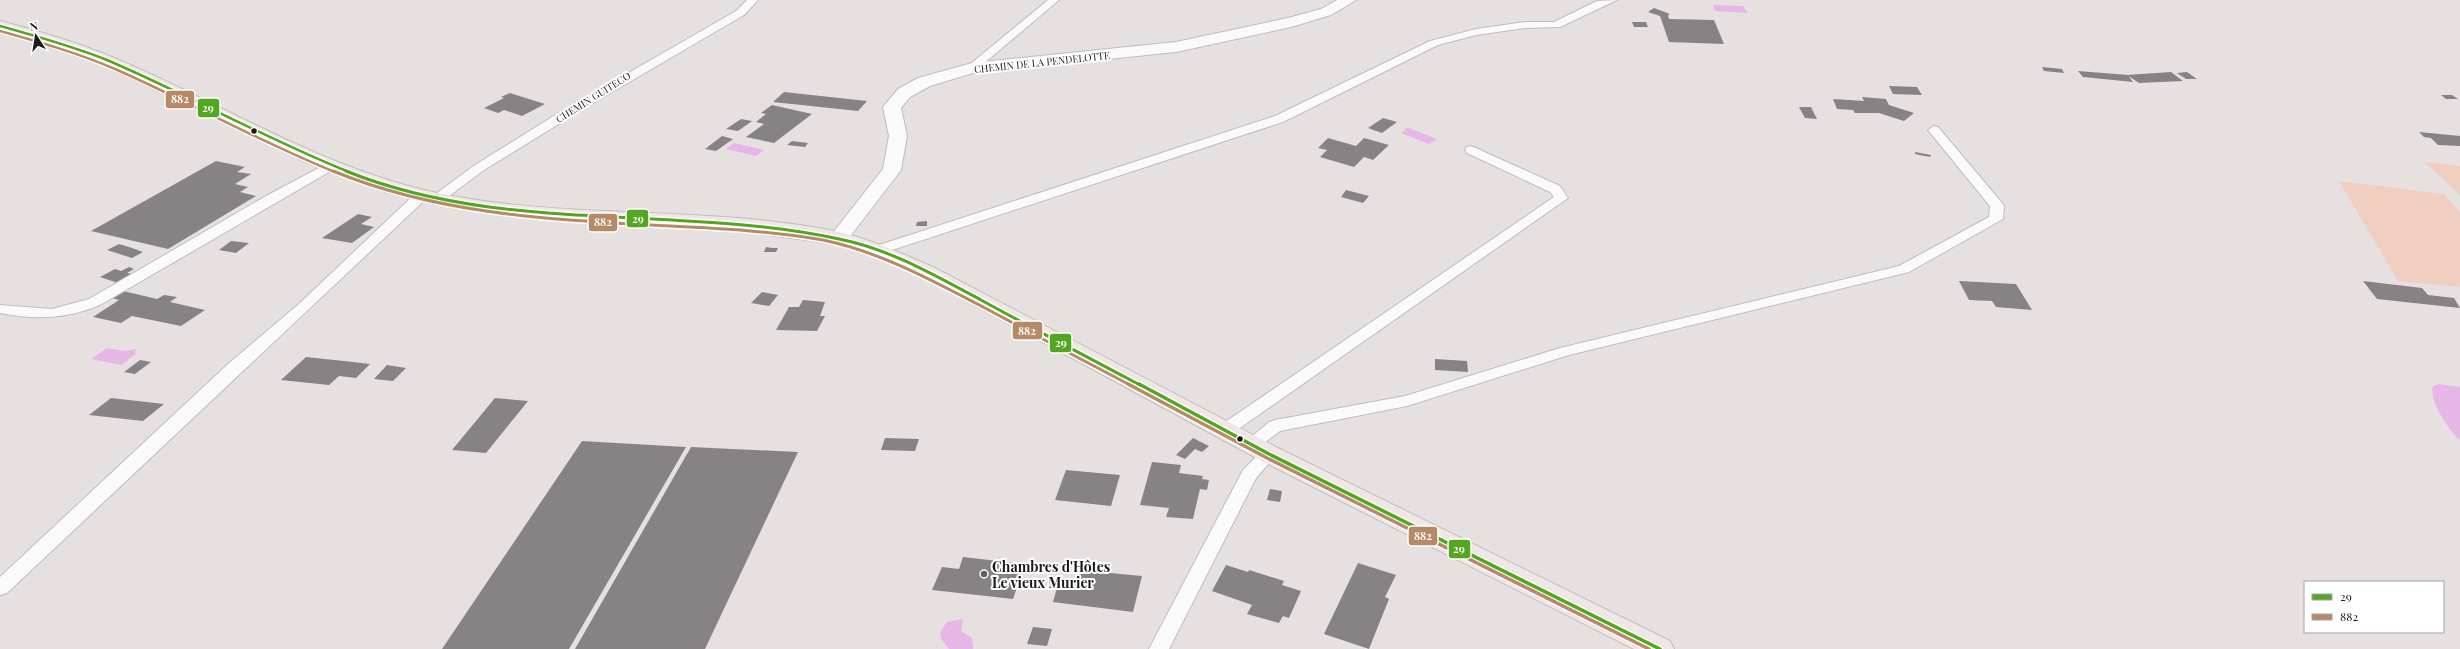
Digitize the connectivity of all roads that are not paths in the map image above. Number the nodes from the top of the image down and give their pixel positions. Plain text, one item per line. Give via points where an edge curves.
1 (753, 0) edge
2 (1054, 0) edge
3 (1348, 0) edge
4 (1612, 0) edge
5 (0, 26) edge
6 (972, 68) junction
7 (1934, 130) dead end
8 (1471, 150) dead end
9 (332, 165) junction
10 (429, 197) junction
11 (838, 239) junction
12 (878, 250) junction
13 (0, 309) edge
14 (1224, 431) junction
15 (1250, 444) junction
16 (1269, 454) junction
17 (0, 588) edge
18 (1159, 649) edge
19 (1659, 649) edge

1 - 10 lane, CHEMIN GUITECO via 740,13 640,68
2 - 6 lane
3 - 6 street, CHEMIN DE LA PENDELOTTE via 1326,12 1291,22 1176,47
4 - 12 lane via 1556,25 1525,25 1476,32 1434,43 1279,118
5 - 9 main road via 118,65
6 - 11 street, CHEMIN DE LA PENDELOTTE via 924,82 904,93 892,107 898,136 892,170
7 - 15 lane via 1997,206 1996,219 1904,269 1565,351 1408,401 1275,426
8 - 14 lane via 1555,189 1560,198
9 - 10 main road via 388,187
9 - 13 lane via 265,200 160,265 88,305 46,315
10 - 11 main road via 528,211 767,229
10 - 17 lane, CHEMIN GUITECO via 274,336 227,374
11 - 12 main road
12 - 14 main road via 928,272
14 - 15 main road
15 - 16 main road
16 - 18 lane via 1249,474
16 - 19 main road

